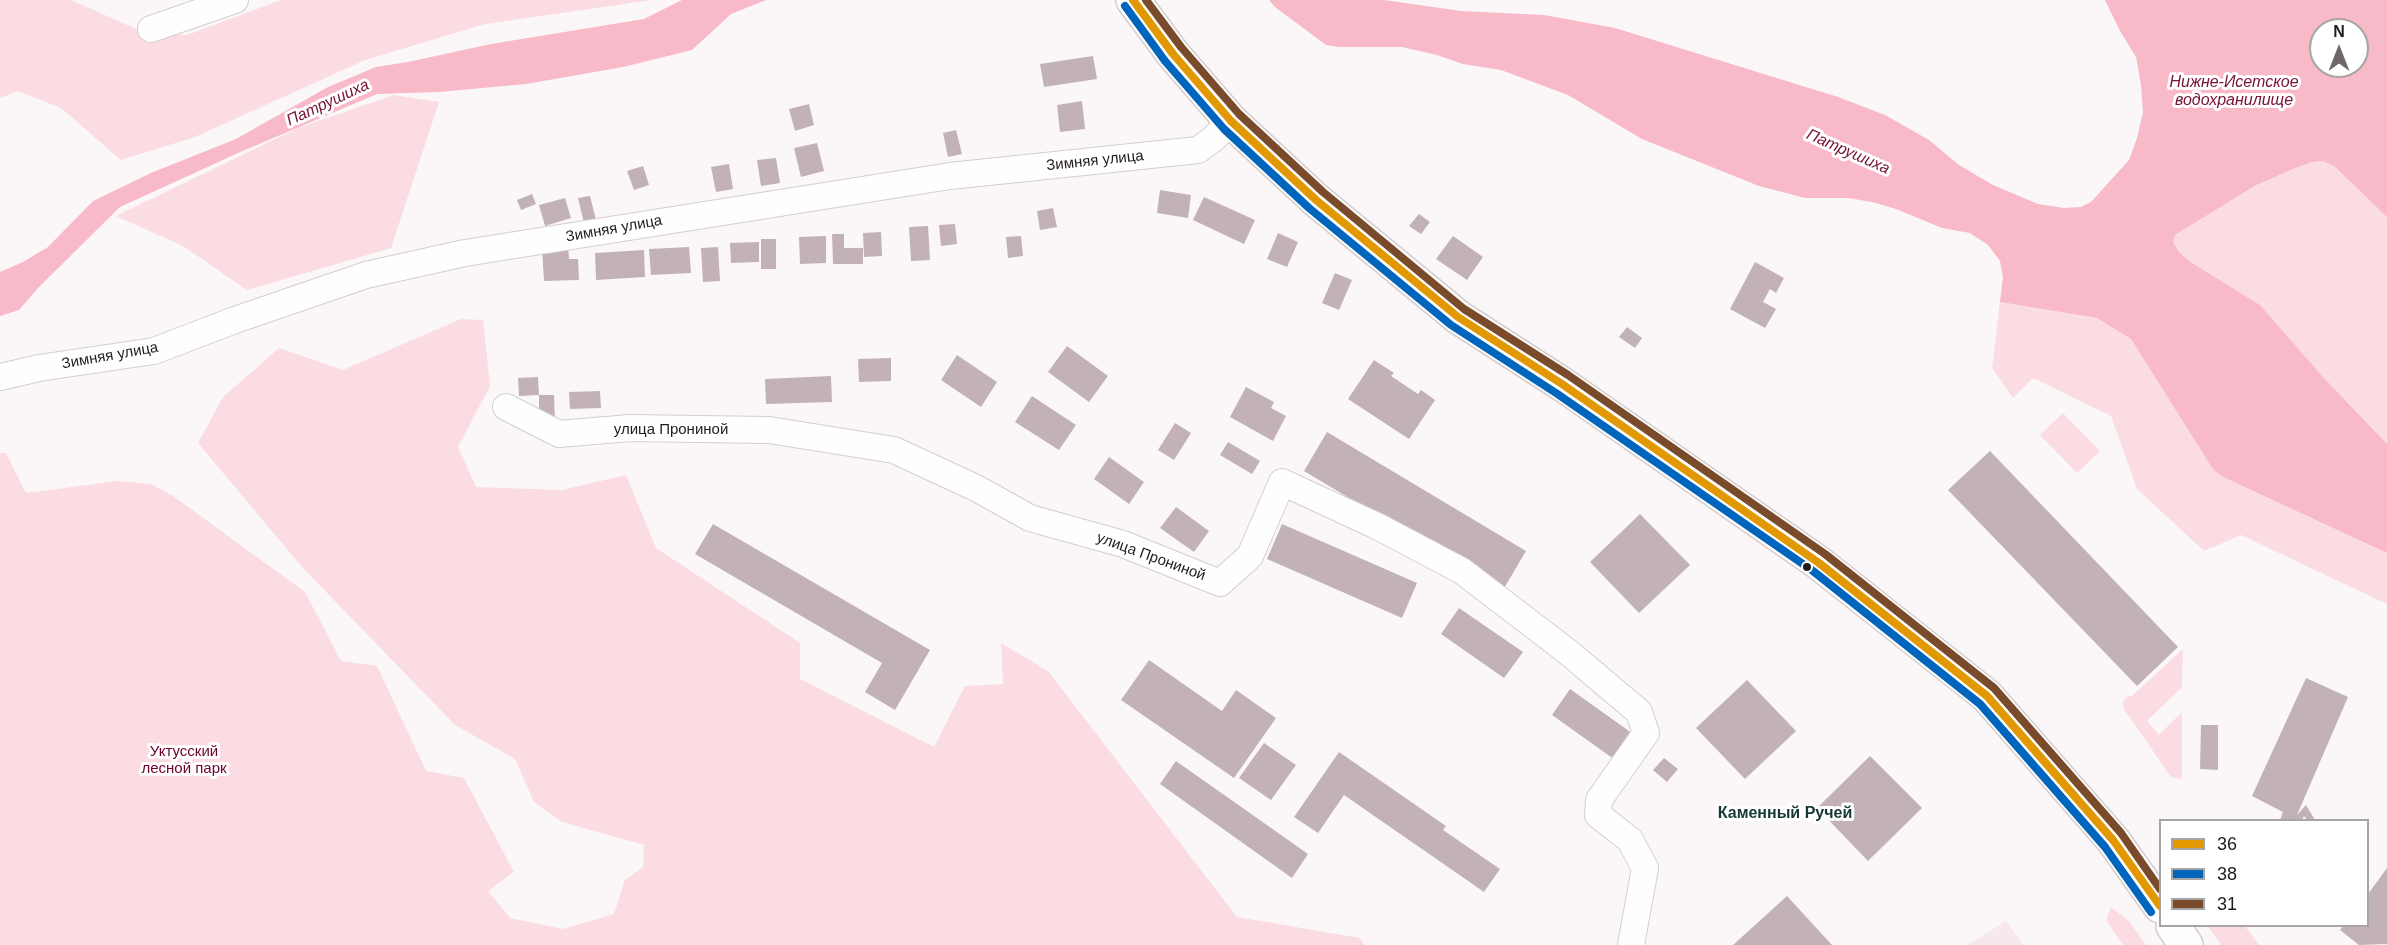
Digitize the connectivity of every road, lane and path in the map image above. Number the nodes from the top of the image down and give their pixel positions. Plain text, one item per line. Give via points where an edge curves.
1 (235, 0) edge
2 (1132, 0) edge
3 (151, 29) dead end
4 (1231, 121) junction
5 (0, 377) edge
6 (506, 407) dead end
7 (2159, 905) edge
8 (2174, 927) edge
9 (1631, 945) edge
10 (2186, 945) edge

1 - 3 street
2 - 4 main road
4 - 5 street, Зимняя улица via 1198,150 950,176 465,253 366,275 154,351
4 - 7 main road via 1316,200 1458,317 1562,384 1819,563 1987,696 2113,840
6 - 9 street, улица Прониной via 559,434 630,428 770,430 894,450 1030,518 1123,544 1220,583 1250,556 1282,482 1368,522 1462,571 1639,712 1646,733 1599,800 1598,815 1630,840 1645,868
8 - 10 main road

